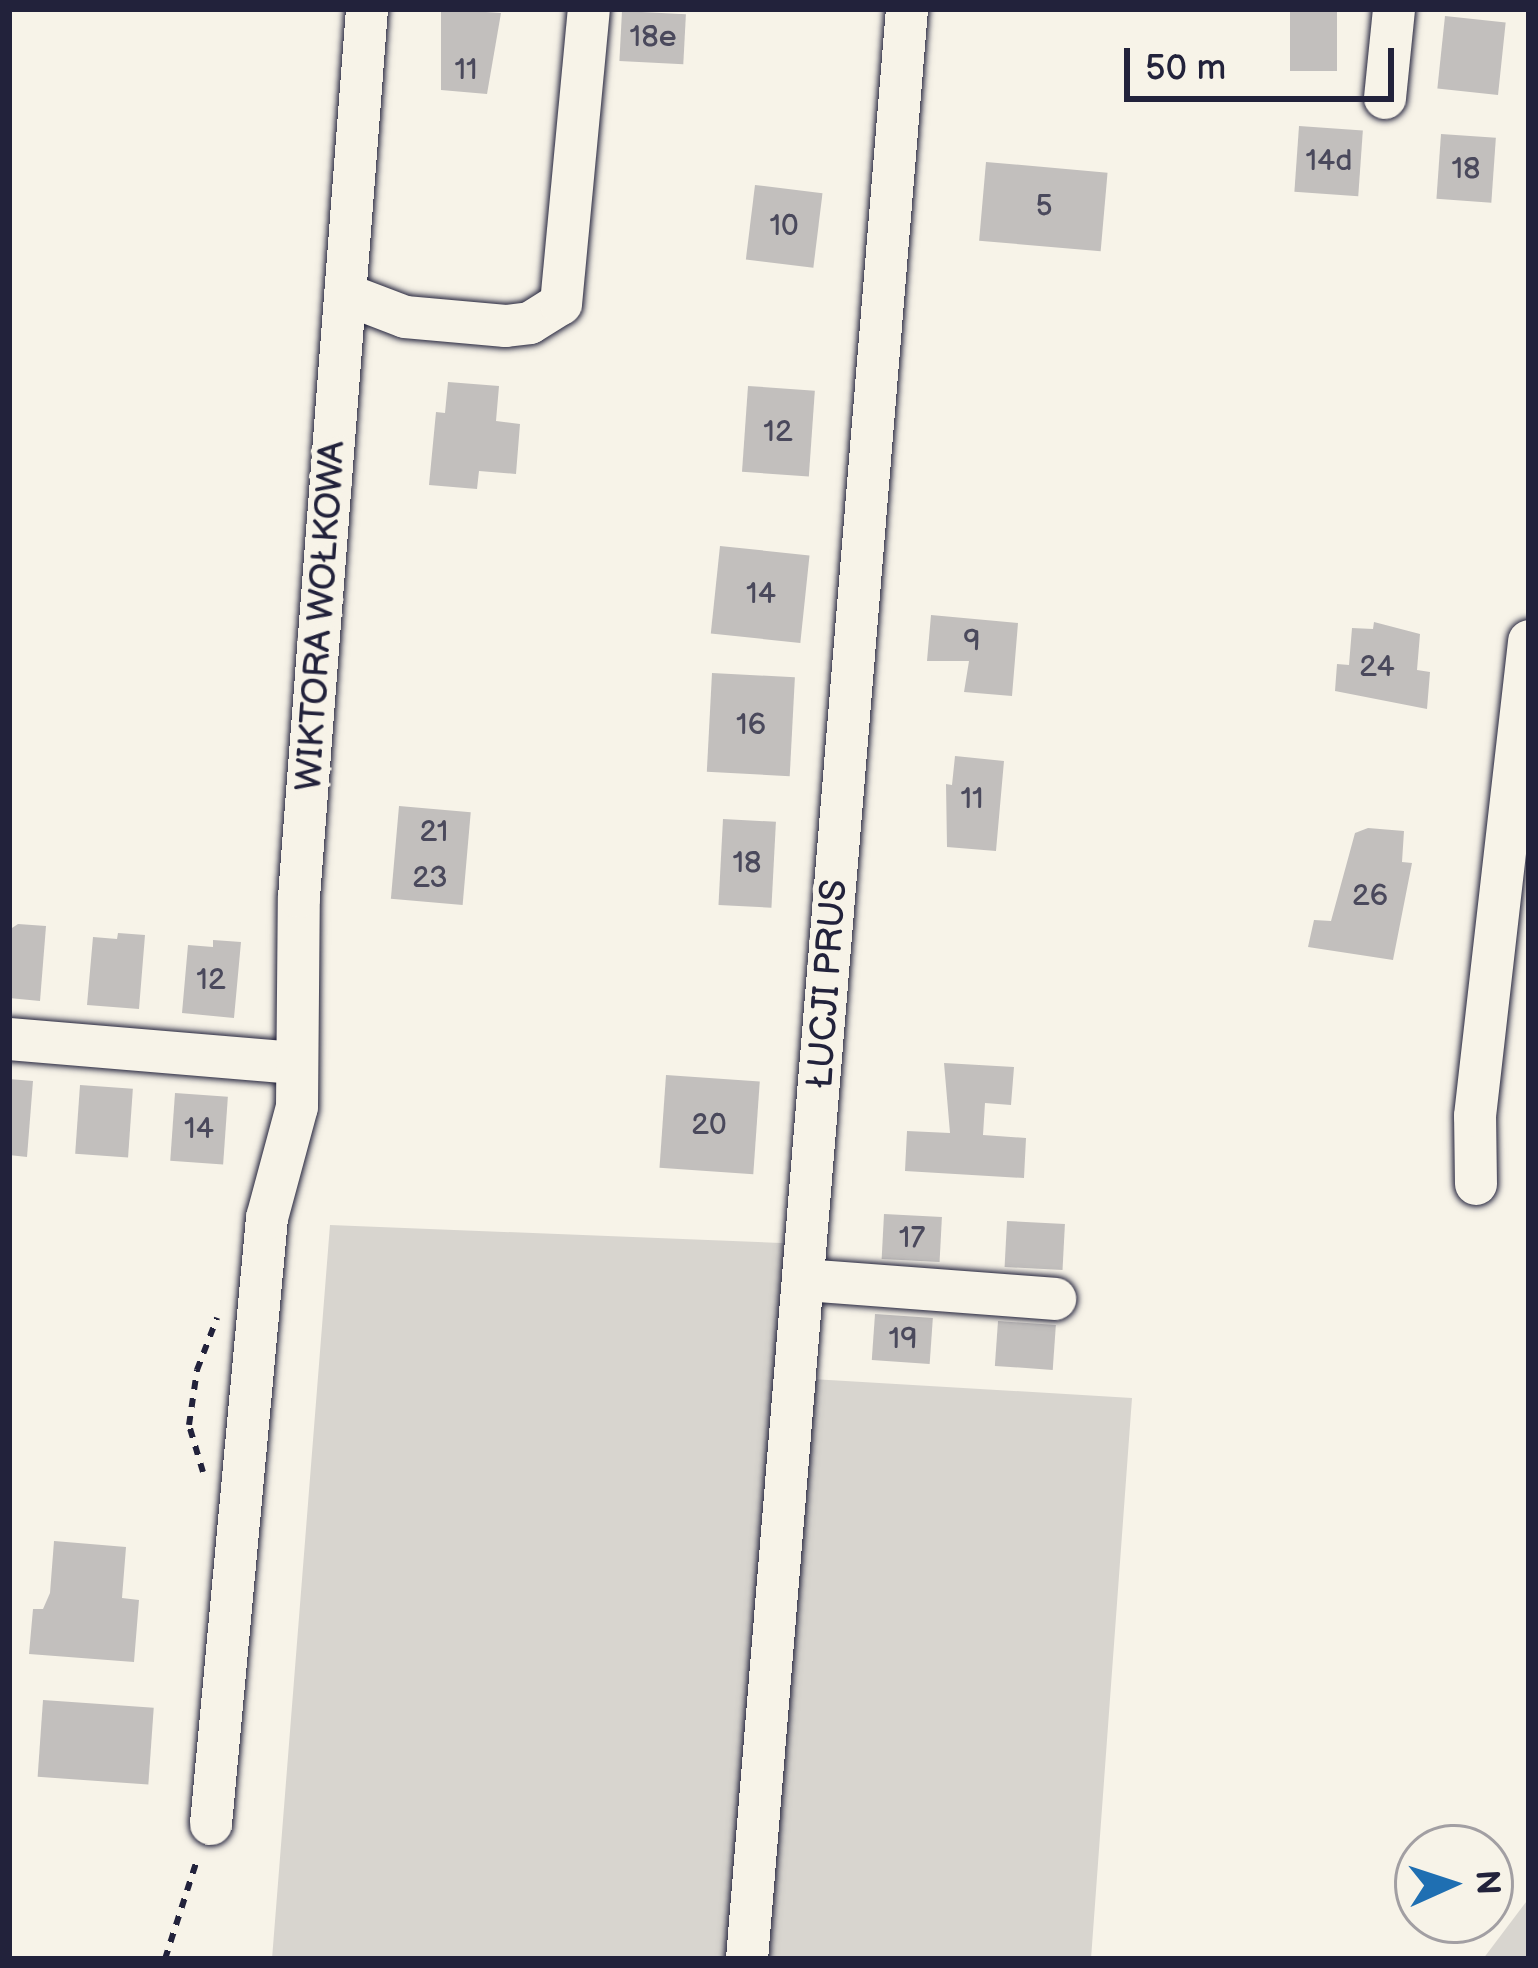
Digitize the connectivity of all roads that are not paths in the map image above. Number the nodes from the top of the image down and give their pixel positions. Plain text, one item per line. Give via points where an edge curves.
1 (368, 9) edge
2 (589, 9) edge
3 (907, 9) edge
4 (1394, 9) edge
5 (1385, 98) dead end
6 (345, 294) junction
7 (1529, 641) edge
8 (9, 1040) edge
9 (292, 1063) junction
10 (1476, 1184) dead end
11 (803, 1280) junction
12 (1055, 1299) dead end
13 (211, 1824) road end
14 (747, 1959) edge

1 - 6 street, WIKTORA WOŁKOWA
2 - 6 street via 561,304 530,323 506,326 405,317
3 - 11 street, ŁUCJI PRUS
4 - 5 street
6 - 9 street, WIKTORA WOŁKOWA
7 - 10 street via 1475,1116
8 - 9 street
9 - 13 street, WIKTORA WOŁKOWA via 291,1149 267,1218
11 - 12 street
11 - 14 street, ŁUCJI PRUS

